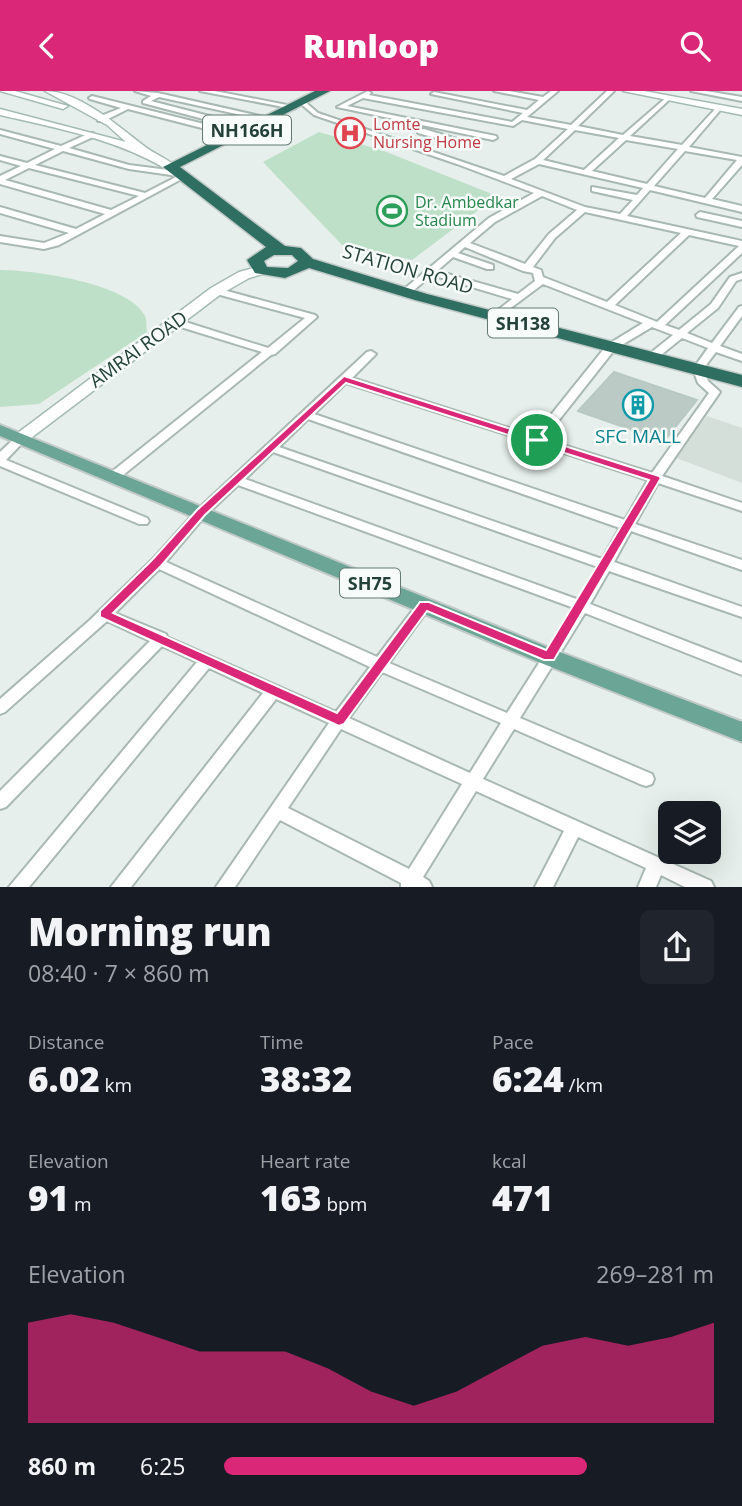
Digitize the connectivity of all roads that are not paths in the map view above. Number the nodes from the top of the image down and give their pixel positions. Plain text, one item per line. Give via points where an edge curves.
1 (4, 91) edge
2 (50, 91) edge
3 (138, 91) edge
4 (203, 91) edge
5 (324, 91) edge
6 (372, 91) edge
7 (497, 91) edge
8 (555, 91) edge
9 (611, 91) edge
10 (628, 91) edge
11 (694, 91) edge
12 (436, 92) edge
13 (29, 94) edge
14 (158, 95) junction
15 (362, 96) junction
16 (92, 98) dead end
17 (668, 98) junction
18 (545, 99) junction
19 (742, 99) edge
20 (0, 104) edge
21 (298, 105) junction
22 (415, 106) junction
23 (128, 107) junction
24 (719, 108) junction
25 (0, 112) edge
26 (742, 112) edge
27 (90, 113) junction
28 (525, 115) junction
29 (101, 119) junction
30 (269, 119) junction
31 (392, 120) junction
32 (513, 124) junction
33 (575, 128) junction
34 (249, 129) junction
35 (0, 132) edge
36 (365, 132) junction
37 (90, 135) junction
38 (237, 135) junction
39 (626, 137) junction
40 (493, 138) junction
41 (474, 146) junction
42 (682, 147) junction
43 (60, 150) junction
44 (142, 150) junction
45 (0, 158) edge
46 (448, 159) junction
47 (742, 160) edge
48 (538, 161) junction
49 (29, 165) junction
50 (170, 167) junction
51 (585, 173) junction
52 (185, 175) junction
53 (504, 179) junction
54 (0, 180) edge
55 (648, 186) junction
56 (595, 189) dead end
57 (541, 193) junction
58 (144, 195) junction
59 (637, 198) junction
60 (706, 200) junction
61 (0, 209) edge
62 (583, 209) junction
63 (742, 209) edge
64 (111, 213) junction
65 (700, 215) dead end
66 (621, 218) junction
67 (742, 224) edge
68 (77, 232) junction
69 (686, 233) junction
70 (2, 242) edge
71 (466, 244) junction
72 (742, 246) edge
73 (279, 249) junction
74 (453, 254) junction
75 (306, 262) junction
76 (490, 267) dead end
77 (526, 269) junction
78 (261, 270) junction
79 (431, 272) junction
80 (540, 276) junction
81 (742, 276) edge
82 (216, 291) junction
83 (406, 292) junction
84 (520, 298) junction
85 (609, 306) junction
86 (742, 310) edge
87 (496, 316) junction
88 (175, 322) junction
89 (655, 324) junction
90 (681, 334) junction
91 (611, 347) junction
92 (716, 348) junction
93 (271, 352) junction
94 (371, 354) dead end
95 (652, 357) junction
96 (742, 358) edge
97 (698, 369) junction
98 (738, 375) edge
99 (344, 379) junction
100 (306, 415) junction
101 (0, 430) edge
102 (21, 437) junction
103 (537, 440) junction
104 (271, 448) junction
105 (0, 461) edge
106 (113, 477) junction
107 (655, 478) junction
108 (236, 480) junction
109 (742, 507) edge
110 (201, 513) junction
111 (143, 521) dead end
112 (628, 527) junction
113 (157, 563) junction
114 (606, 564) junction
115 (742, 565) edge
116 (424, 605) junction
117 (582, 606) junction
118 (742, 612) edge
119 (104, 614) junction
120 (161, 638) junction
121 (549, 657) junction
122 (207, 660) junction
123 (380, 665) junction
124 (742, 669) edge
125 (273, 691) junction
126 (0, 708) edge
127 (339, 720) junction
128 (510, 721) junction
129 (742, 732) edge
130 (646, 779) dead end
131 (473, 781) junction
132 (0, 802) edge
133 (278, 810) junction
134 (574, 828) junction
135 (656, 865) junction
136 (414, 884) edge
137 (18, 887) edge
138 (120, 887) edge
139 (225, 887) edge
140 (544, 887) edge
141 (647, 887) edge
142 (705, 887) edge

1 - 13 main road
2 - 27 main road
3 - 14 street
4 - 21 street
5 - 21 highway, NH166H
6 - 15 street
7 - 18 street
8 - 18 street
9 - 33 street
10 - 17 main road
11 - 19 street
12 - 22 street
12 - 28 street
13 - 20 main road
13 - 27 main road
14 - 30 street
14 - 34 street via 145,102
15 - 22 street
15 - 31 street via 340,107
16 - 23 street
17 - 24 main road
17 - 39 street
18 - 28 street
21 - 30 highway, NH166H
21 - 36 street
22 - 31 street
22 - 32 street
23 - 29 street
23 - 38 street
24 - 26 main road
24 - 42 street
25 - 37 main road
27 - 29 main road
28 - 32 street
28 - 33 street
29 - 44 main road
30 - 34 highway, NH166H
31 - 36 street
31 - 40 street
31 - 41 street
32 - 40 street
33 - 39 street
33 - 48 street
34 - 38 highway, NH166H
35 - 43 street
36 - 46 street
37 - 43 street
37 - 44 main road
38 - 50 highway, NH166H
39 - 42 street
39 - 51 street
40 - 41 street
41 - 46 street
42 - 47 street
42 - 55 street
43 - 49 street
43 - 52 street
44 - 50 main road
45 - 49 street
46 - 53 street
47 - 60 street
48 - 51 street
48 - 53 street
49 - 54 street
49 - 58 street
50 - 52 highway
51 - 55 street
52 - 58 street
52 - 73 highway
53 - 57 street
54 - 64 street
55 - 59 street
55 - 60 street
56 - 59 street
57 - 62 street
57 - 71 street via 492,220
58 - 64 street
59 - 66 street
60 - 63 street
61 - 68 street
62 - 66 street
62 - 77 street via 552,236
64 - 68 street
65 - 67 street
66 - 69 street
68 - 70 street via 44,246
69 - 72 street
69 - 85 street
71 - 74 street
71 - 77 street
72 - 89 street
73 - 75 highway, STATION ROAD via 302,254
73 - 78 highway via 258,256 255,264
74 - 76 street
74 - 79 street
75 - 78 highway via 286,273
75 - 83 highway, STATION ROAD / SH138
77 - 80 street
78 - 82 main road, AMRAI ROAD
79 - 83 street
79 - 84 street
80 - 84 street
80 - 85 street
81 - 90 street via 733,279 715,306
82 - 88 main road, AMRAI ROAD
82 - 93 street via 312,317
83 - 87 highway, STATION ROAD / SH138
84 - 87 street
85 - 89 street
86 - 92 street
87 - 91 highway, STATION ROAD / SH138
88 - 93 street
88 - 102 main road, AMRAI ROAD
89 - 90 street
89 - 91 street
90 - 92 street
90 - 95 street
91 - 95 highway, STATION ROAD / SH138
91 - 103 street
92 - 96 street
92 - 97 street
93 - 106 street
94 - 99 street
95 - 97 highway, STATION ROAD / SH138
97 - 98 highway, STATION ROAD / SH138
97 - 107 street via 715,392
99 - 100 street
99 - 103 street
100 - 104 street
100 - 112 street
101 - 102 main road, SH75
102 - 105 street
102 - 106 main road, SH75
103 - 107 street
104 - 108 street
104 - 114 street
105 - 111 street
106 - 110 main road, SH75
107 - 109 street
107 - 112 street
108 - 110 street
108 - 117 street
110 - 113 street
110 - 116 main road, SH75
112 - 114 street
112 - 115 street
113 - 119 street
113 - 123 street
114 - 117 street
114 - 118 street
116 - 121 main road, SH75
116 - 123 street
117 - 121 street
117 - 124 street
119 - 120 street
119 - 126 street
120 - 122 street
120 - 132 street
121 - 128 street
121 - 129 main road, SH75
122 - 125 street
122 - 137 street
123 - 127 street
123 - 128 street
125 - 127 street
125 - 138 street
127 - 131 street
127 - 133 street
128 - 130 street
128 - 131 street
131 - 134 street
131 - 136 street
133 - 136 street
133 - 139 street
134 - 135 street
134 - 140 street
135 - 141 street
135 - 142 street

